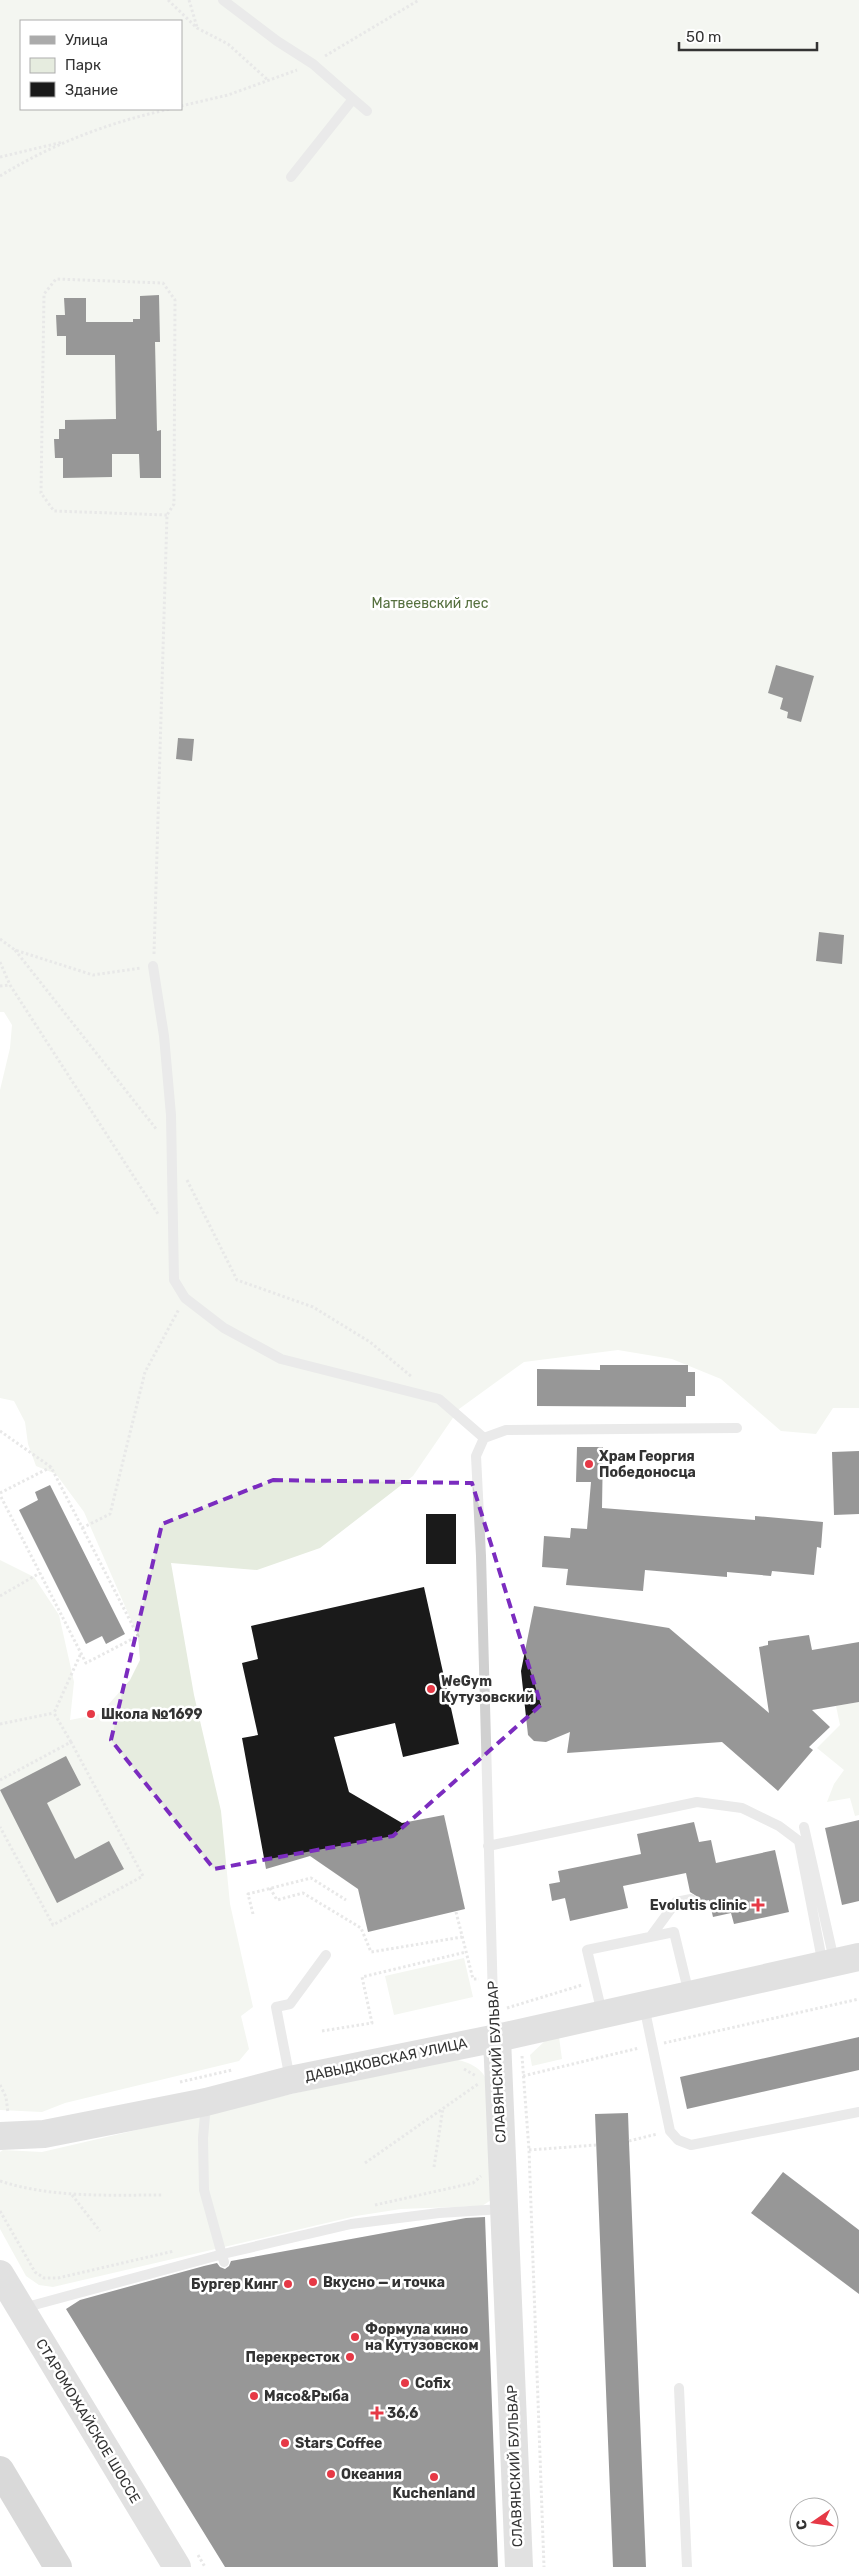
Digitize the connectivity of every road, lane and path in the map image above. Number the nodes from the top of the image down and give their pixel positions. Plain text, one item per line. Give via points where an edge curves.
1 (168, 0) edge
2 (189, 0) edge
3 (223, 0) edge
4 (197, 28) junction
5 (269, 82) dead end
6 (353, 99) junction
7 (166, 110) edge
8 (367, 111) dead end
9 (68, 140) junction
10 (0, 157) edge
11 (0, 176) edge
12 (291, 177) dead end
13 (167, 515) junction
14 (0, 939) edge
15 (15, 950) junction
16 (0, 962) edge
17 (153, 966) junction
18 (10, 984) junction
19 (0, 986) edge
20 (172, 1149) junction
21 (174, 1238) junction
22 (185, 1298) junction
23 (439, 1399) junction
24 (737, 1428) dead end
25 (0, 1431) edge
26 (484, 1438) junction
27 (51, 1467) junction
28 (0, 1494) edge
29 (82, 1528) junction
30 (40, 1573) junction
31 (0, 1596) edge
32 (81, 1653) junction
33 (54, 1713) junction
34 (0, 1724) edge
35 (71, 1742) junction
36 (0, 1780) edge
37 (0, 1827) edge
38 (804, 1827) dead end
39 (488, 1846) junction
40 (270, 1888) junction
41 (691, 1899) dead end
42 (346, 1900) dead end
43 (456, 1912) dead end
44 (253, 1914) dead end
45 (651, 1936) junction
46 (462, 1937) junction
47 (466, 1952) junction
48 (326, 1955) dead end
49 (839, 1961) edge
50 (492, 1978) junction
51 (689, 1995) junction
52 (859, 1999) edge
53 (644, 2005) junction
54 (602, 2014) junction
55 (322, 2031) dead end
56 (509, 2035) junction
57 (652, 2045) junction
58 (524, 2076) junction
59 (517, 2077) dead end
60 (290, 2080) junction
61 (0, 2085) edge
62 (482, 2091) dead end
63 (206, 2102) junction
64 (443, 2108) junction
65 (859, 2112) edge
66 (670, 2131) junction
67 (5, 2132) edge
68 (629, 2142) dead end
69 (596, 2145) dead end
70 (529, 2150) junction
71 (365, 2163) dead end
72 (434, 2167) dead end
73 (483, 2174) dead end
74 (0, 2181) edge
75 (72, 2195) junction
76 (162, 2195) dead end
77 (369, 2206) dead end
78 (504, 2209) junction
79 (0, 2211) edge
80 (100, 2230) dead end
81 (180, 2249) dead end
82 (223, 2258) junction
83 (0, 2274) edge
84 (20, 2309) junction
85 (680, 2388) dead end
86 (0, 2470) edge
87 (58, 2567) edge
88 (177, 2567) edge
89 (519, 2567) edge
90 (544, 2567) edge
91 (687, 2567) edge

1 - 4 path
2 - 4 path
3 - 6 lane via 313,64
4 - 5 path via 228,44
6 - 8 lane
6 - 12 lane
7 - 9 path
9 - 10 path
9 - 11 path
13 - 13 path via 54,511 41,493 44,294 56,279 163,284 174,300 174,504
13 - 17 path
14 - 15 path
15 - 17 path via 93,975
15 - 20 path
16 - 18 path
17 - 20 lane via 164,1036
18 - 19 path
18 - 21 path
20 - 21 lane
20 - 23 path via 237,1280 314,1308 370,1342
21 - 22 lane via 174,1280
22 - 23 lane via 224,1328 280,1359
22 - 29 path via 145,1372 110,1514
23 - 26 lane
24 - 26 lane via 506,1430
25 - 27 path
26 - 39 lane, СЛАВЯНСКИЙ БУЛЬВАР via 476,1456
27 - 28 path
27 - 29 path
28 - 30 path
29 - 32 path via 138,1636 86,1663
30 - 31 path
30 - 32 path
32 - 33 path
33 - 34 path
33 - 35 path
35 - 36 path
35 - 37 path via 144,1876 53,1925
38 - 49 lane
39 - 49 lane via 697,1802 742,1808 779,1826 800,1841
39 - 50 lane, СЛАВЯНСКИЙ БУЛЬВАР
40 - 42 path via 311,1878
40 - 44 path via 248,1894
40 - 46 path via 277,1900 303,1893 361,1928 371,1952
41 - 45 lane via 676,1902
43 - 46 path
45 - 51 lane via 674,1932
45 - 54 lane via 587,1950
46 - 47 path
47 - 50 path via 473,1980
47 - 55 path via 362,1977 372,2023
48 - 60 lane via 290,2004 276,2007
49 - 51 street, ДАВЫДКОВСКАЯ УЛИЦА
50 - 56 lane, СЛАВЯНСКИЙ БУЛЬВАР
51 - 53 street, ДАВЫДКОВСКАЯ УЛИЦА
52 - 57 path
53 - 54 street, ДАВЫДКОВСКАЯ УЛИЦА
53 - 57 lane
54 - 56 street, ДАВЫДКОВСКАЯ УЛИЦА
56 - 58 path
56 - 60 street, ДАВЫДКОВСКАЯ УЛИЦА
56 - 78 street, СЛАВЯНСКИЙ БУЛЬВАР
57 - 58 path
57 - 66 lane
58 - 59 path
58 - 70 path
60 - 63 street, ДАВЫДКОВСКАЯ УЛИЦА
61 - 67 path via 6,2097
62 - 64 path via 482,2081
63 - 67 street, ДАВЫДКОВСКАЯ УЛИЦА via 44,2134
63 - 82 lane via 204,2190
64 - 71 path
64 - 72 path
65 - 66 lane via 691,2145 678,2140
66 - 68 path
69 - 70 path
70 - 90 path
73 - 77 path via 473,2183
74 - 75 path
75 - 76 path
75 - 80 path
78 - 82 lane via 439,2212 351,2224
78 - 89 street, СЛАВЯНСКИЙ БУЛЬВАР
79 - 81 path via 35,2272 44,2278 58,2278
82 - 84 lane
83 - 84 street, СТАРОМОЖАЙСКОЕ ШОССЕ
84 - 88 street, СТАРОМОЖАЙСКОЕ ШОССЕ
85 - 91 lane
86 - 87 main road

